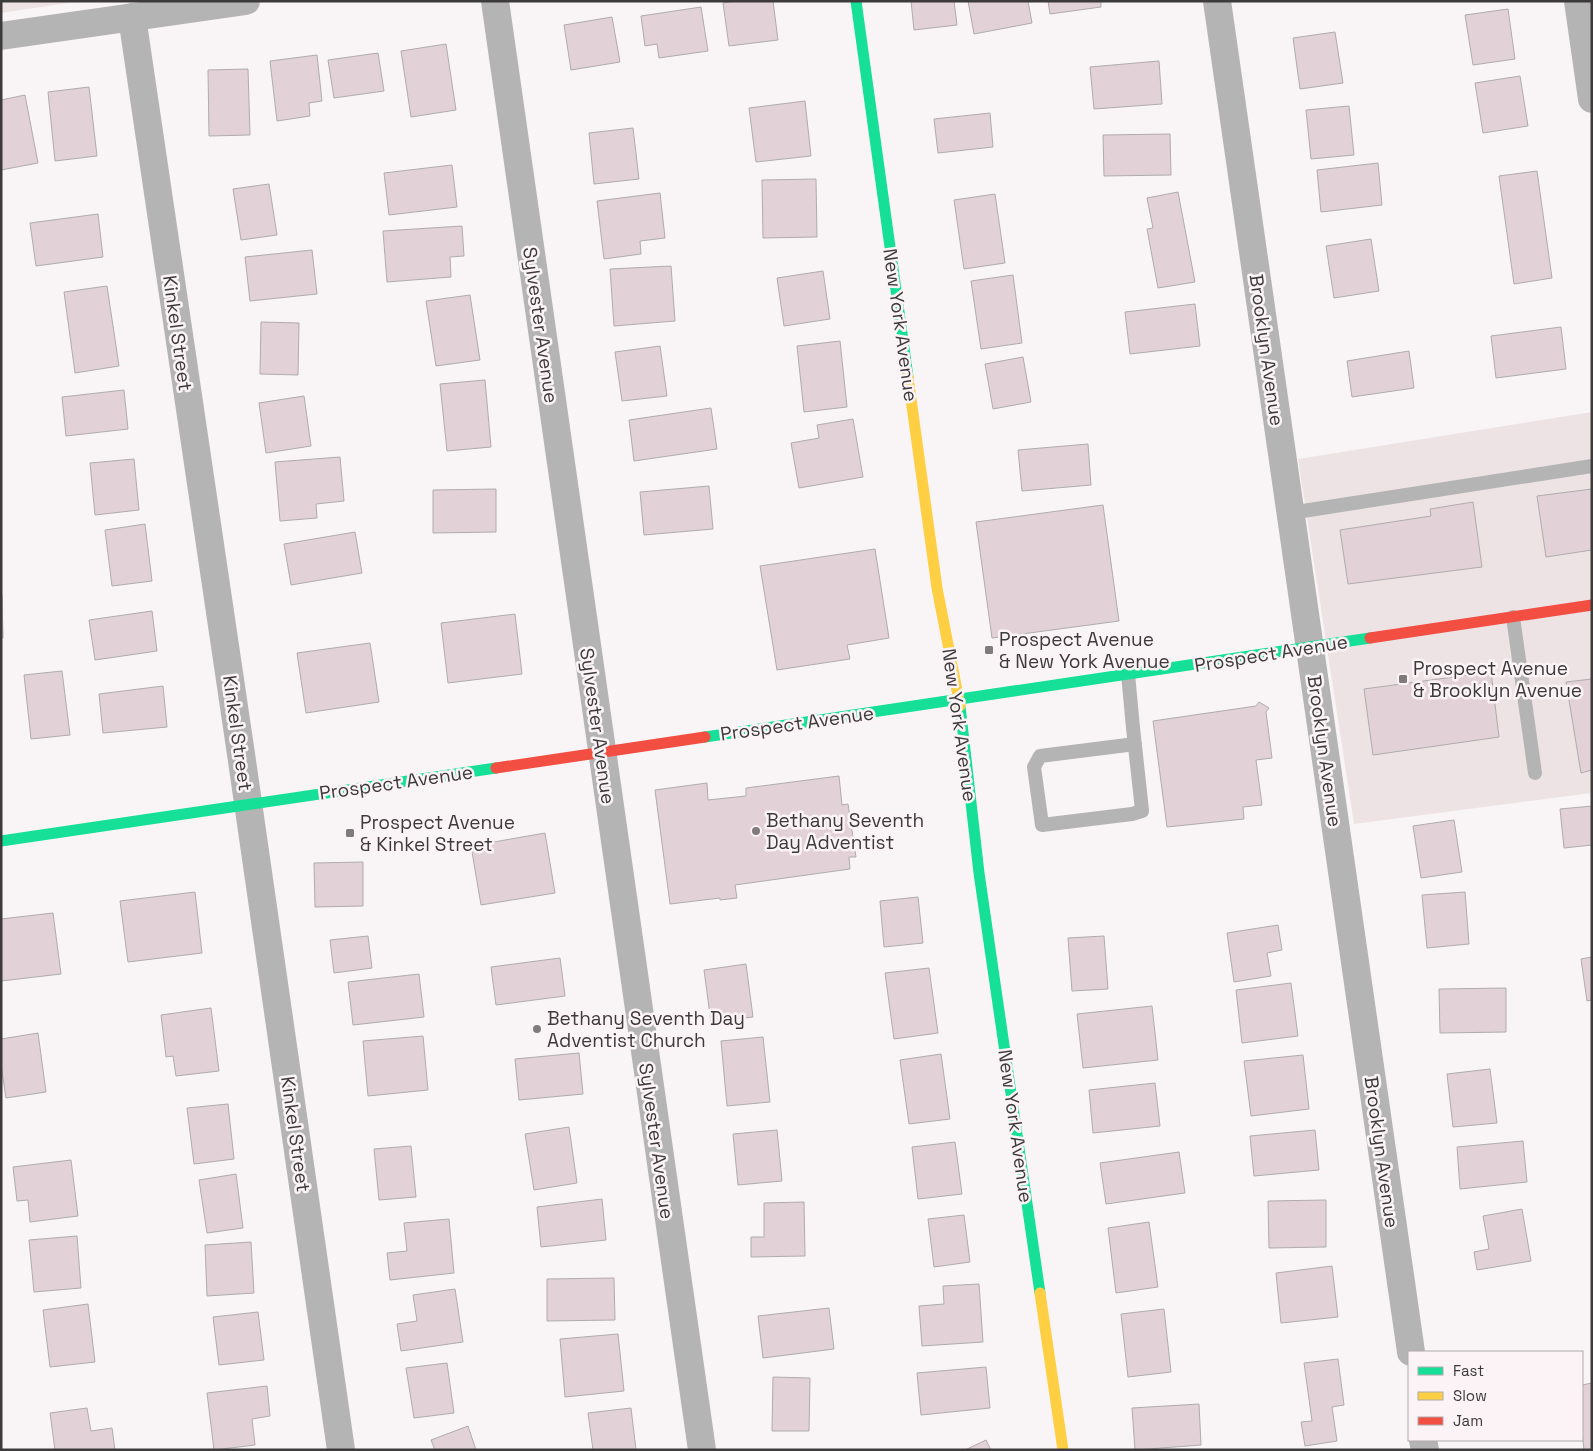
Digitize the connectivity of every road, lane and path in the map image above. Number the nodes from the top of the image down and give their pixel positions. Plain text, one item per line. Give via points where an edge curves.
1 (246, 1) edge
2 (495, 1) edge
3 (856, 1) edge
4 (1217, 1) edge
5 (1578, 1) edge
6 (129, 9) edge
7 (1, 36) edge
8 (1592, 99) edge
9 (1592, 466) edge
10 (1290, 513) junction
11 (1592, 605) edge
12 (1513, 617) junction
13 (1310, 647) junction
14 (1128, 674) junction
15 (959, 699) junction
16 (1135, 744) junction
17 (602, 752) junction
18 (1535, 773) dead end
19 (248, 804) junction
20 (1, 841) edge
21 (1411, 1351) edge
22 (341, 1450) edge
23 (702, 1450) edge
24 (1063, 1450) edge

1 - 6 street
2 - 17 street, Sylvester Avenue
3 - 15 main road, New York Avenue via 937,588
4 - 10 street, Brooklyn Avenue
5 - 8 street
6 - 7 street
6 - 19 street, Kinkel Street
9 - 10 lane
10 - 13 street, Brooklyn Avenue
11 - 12 main road, Prospect Avenue
12 - 13 main road, Prospect Avenue
12 - 18 lane
13 - 14 main road, Prospect Avenue
13 - 21 street, Brooklyn Avenue
14 - 15 main road, Prospect Avenue
14 - 16 lane
15 - 17 main road, Prospect Avenue
15 - 24 main road, New York Avenue via 979,873
16 - 16 lane via 1142,810 1042,825 1034,767 1040,756
17 - 19 main road, Prospect Avenue
17 - 23 street, Sylvester Avenue
19 - 20 main road, Prospect Avenue
19 - 22 street, Kinkel Street

